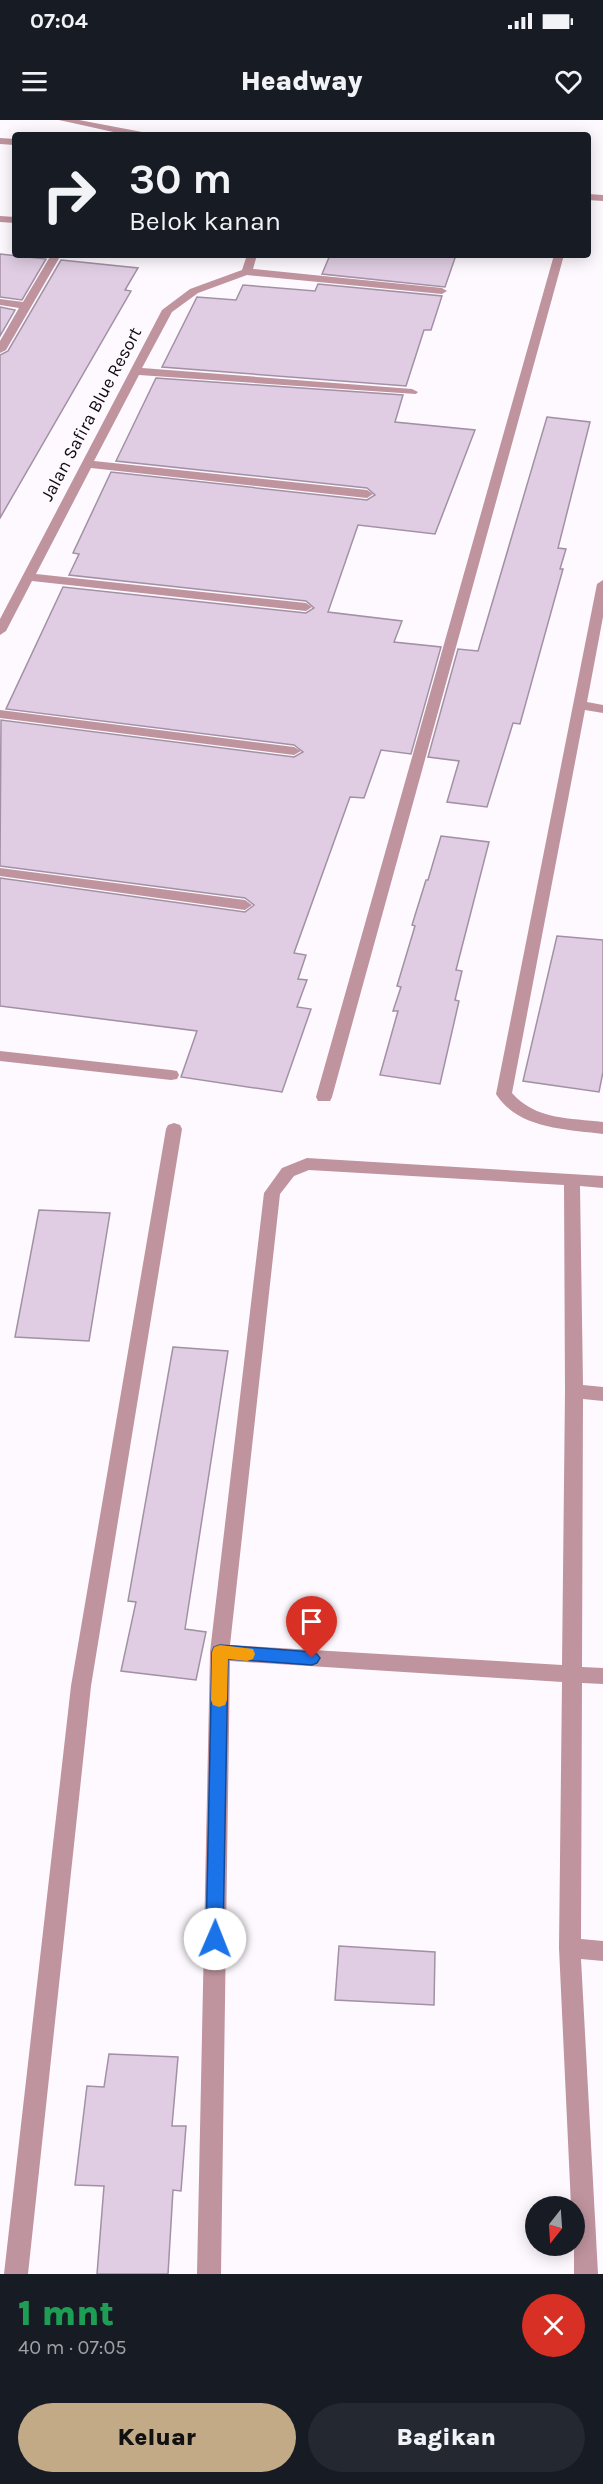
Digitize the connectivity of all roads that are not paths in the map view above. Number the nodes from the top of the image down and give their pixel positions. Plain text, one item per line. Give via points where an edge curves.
1 (64, 120) edge
2 (121, 132) edge
3 (54, 258) edge
4 (251, 258) edge
5 (558, 258) edge
6 (247, 272) junction
7 (442, 291) dead end
8 (0, 302) edge
9 (26, 306) junction
10 (0, 350) edge
11 (135, 371) junction
12 (412, 392) dead end
13 (86, 464) junction
14 (367, 494) dead end
15 (28, 577) junction
16 (603, 584) edge
17 (306, 607) dead end
18 (0, 631) edge
19 (579, 705) junction
20 (603, 709) edge
21 (0, 714) edge
22 (294, 751) dead end
23 (0, 872) edge
24 (246, 905) dead end
25 (0, 1056) edge
26 (171, 1075) dead end
27 (324, 1097) dead end
28 (603, 1128) edge
29 (174, 1129) dead end
30 (572, 1180) junction
31 (603, 1182) edge
32 (574, 1390) junction
33 (603, 1394) edge
34 (220, 1652) junction
35 (571, 1674) junction
36 (603, 1676) edge
37 (570, 1948) junction
38 (603, 1951) edge
39 (16, 2274) edge
40 (209, 2274) edge
41 (586, 2274) edge

1 - 2 street
3 - 9 street
4 - 6 street
5 - 27 street
6 - 7 street
6 - 11 street, Jalan Safira Blue Resort via 178,300 167,310
8 - 9 street
9 - 10 street
11 - 12 street
11 - 13 street, Jalan Safira Blue Resort
13 - 14 street
13 - 15 street, Jalan Safira Blue Resort
15 - 17 street
15 - 18 street, Jalan Safira Blue Resort
16 - 19 street
19 - 20 street
19 - 28 street via 504,1094 515,1107 531,1116
21 - 22 street
23 - 24 street
25 - 26 street
29 - 39 street via 81,1686
30 - 31 street
30 - 32 street
30 - 34 street via 307,1164 288,1172 276,1184
32 - 33 street
32 - 35 street
34 - 35 street
34 - 40 street
35 - 36 street
35 - 37 street
37 - 38 street
37 - 41 street

